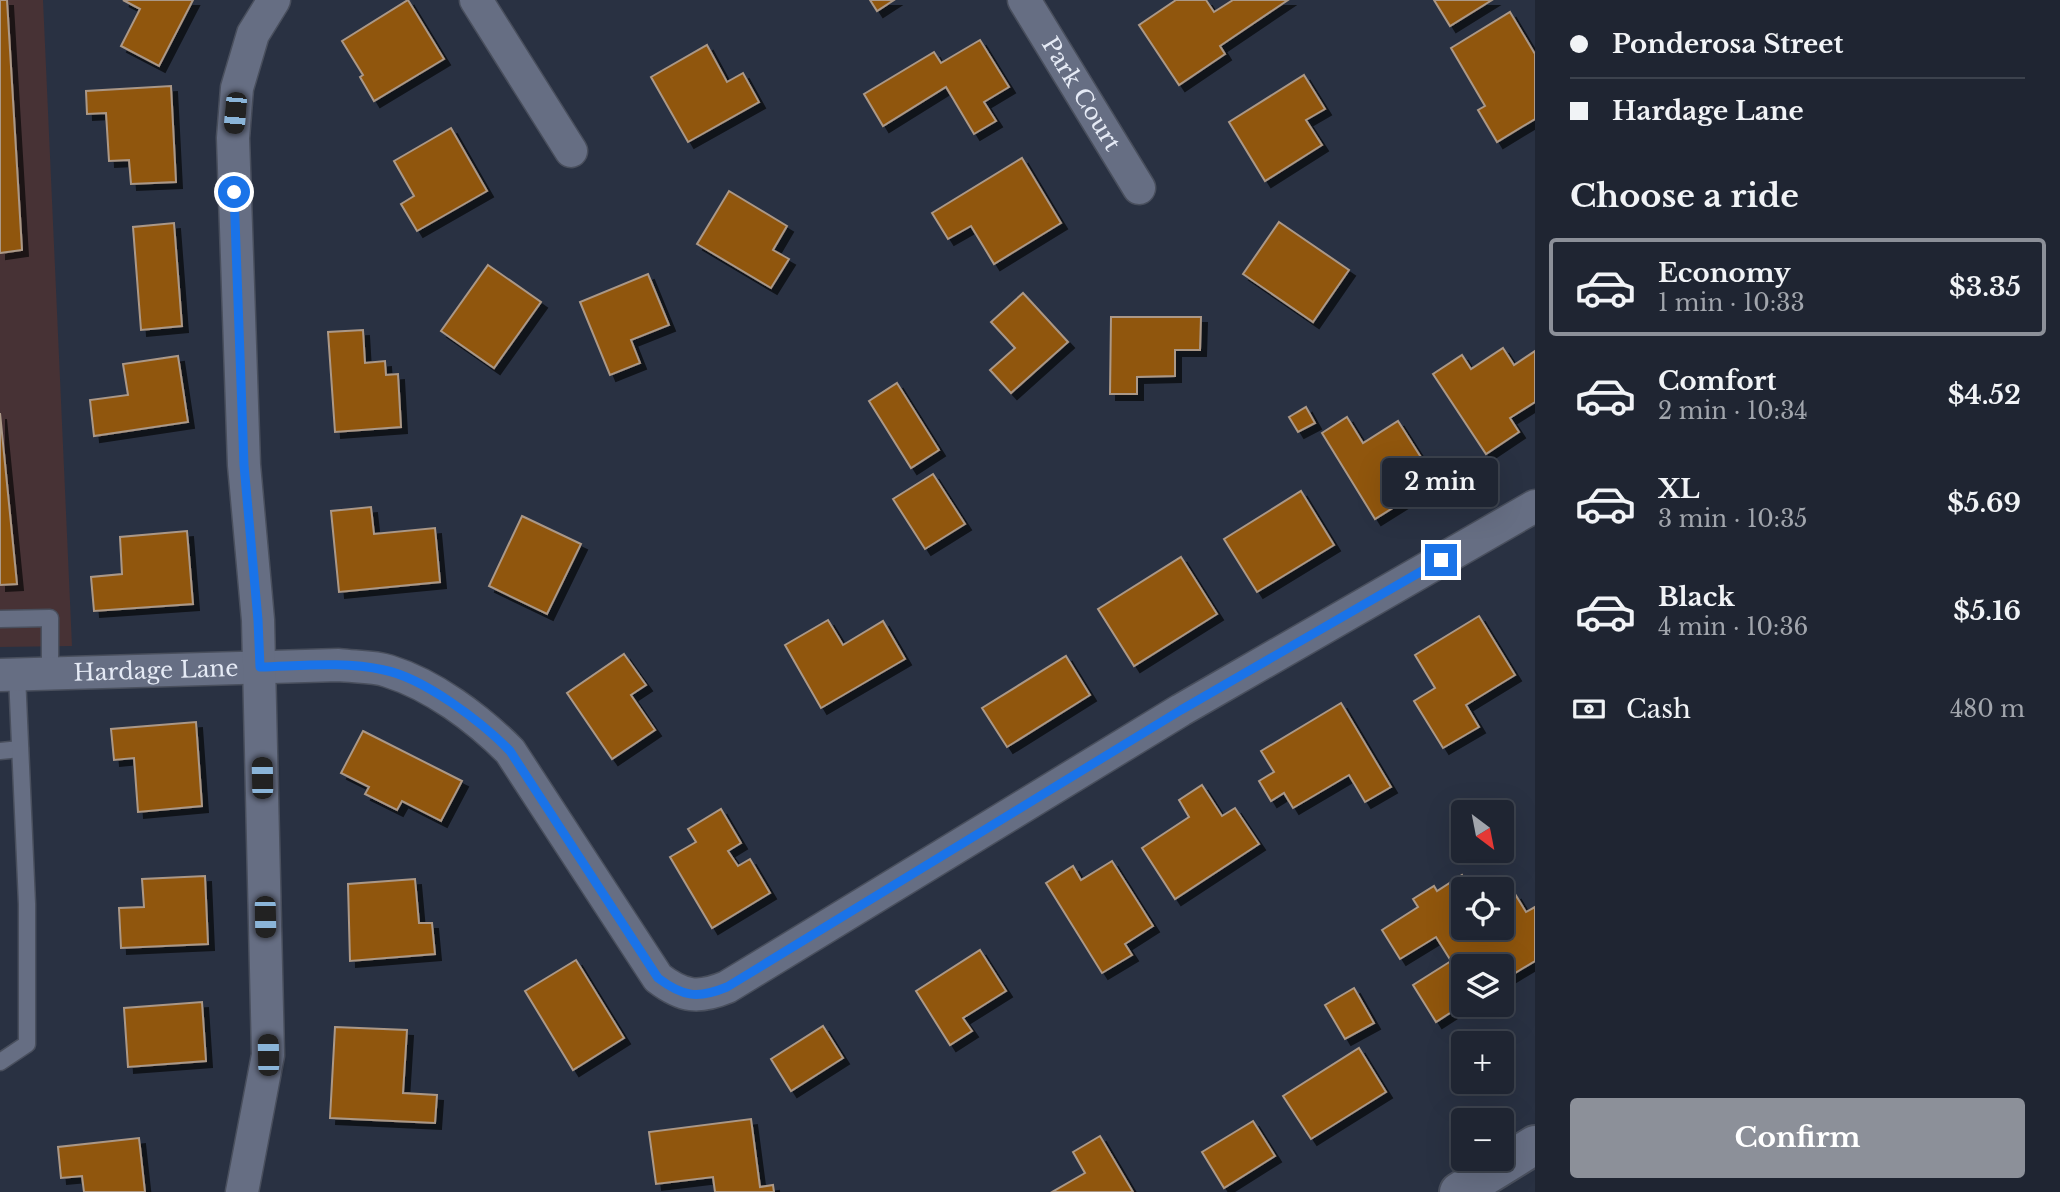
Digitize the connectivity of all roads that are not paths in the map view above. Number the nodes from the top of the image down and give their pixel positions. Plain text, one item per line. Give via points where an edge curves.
1 (274, 0) edge
2 (476, 0) edge
3 (1024, 0) edge
4 (571, 151) dead end
5 (1139, 188) dead end
6 (1535, 506) edge
7 (0, 619) edge
8 (260, 667) junction
9 (50, 674) junction
10 (8, 675) edge
11 (20, 749) junction
12 (0, 751) edge
13 (0, 1062) edge
14 (1535, 1144) edge
15 (243, 1192) edge
16 (1459, 1192) edge

1 - 8 street via 253,34 237,88 233,138 244,465
2 - 4 street
3 - 5 street, Park Court
6 - 8 street, Hardage Lane via 1181,710 708,995 674,990 658,978 510,751 488,728 423,686 386,670 339,665
7 - 9 lane via 50,618
8 - 9 street, Hardage Lane
8 - 15 street via 268,1055
9 - 10 street, Hardage Lane
10 - 11 lane
11 - 12 lane
11 - 13 lane via 27,1044
14 - 16 main road

